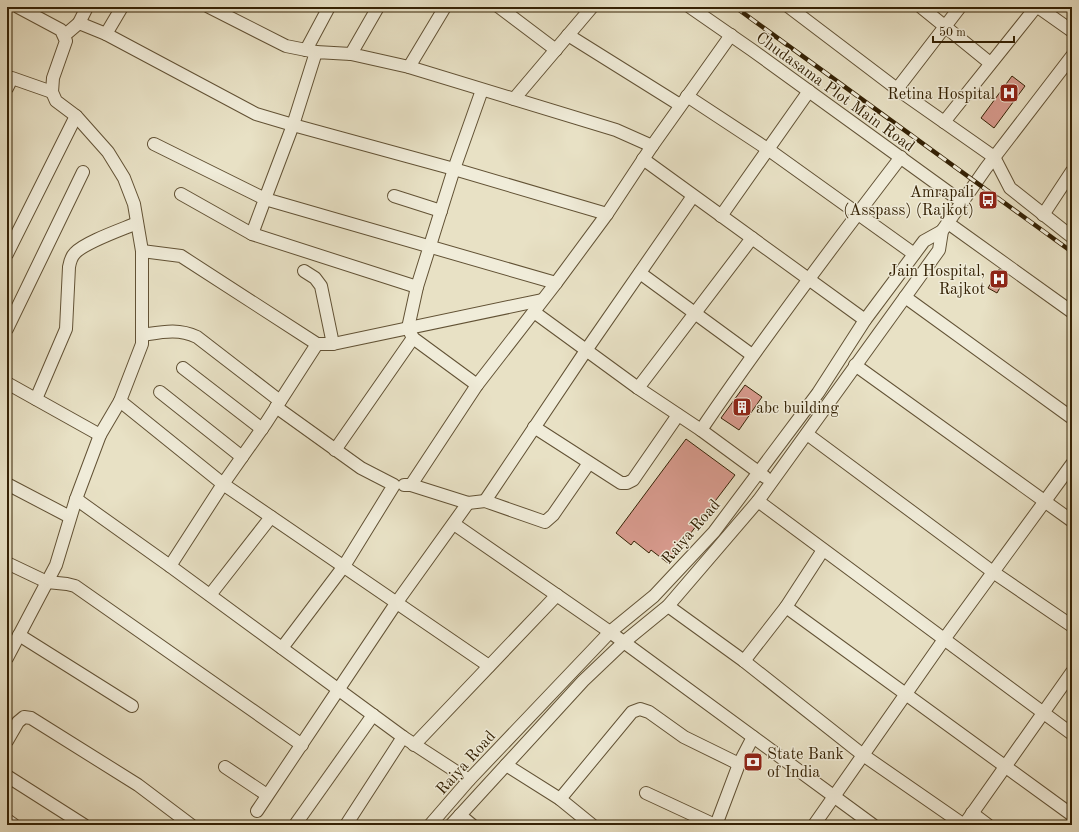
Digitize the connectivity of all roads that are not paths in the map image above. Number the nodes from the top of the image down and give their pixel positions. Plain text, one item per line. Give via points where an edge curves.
1 (18, 7) edge
2 (87, 7) edge
3 (122, 7) edge
4 (209, 7) edge
5 (329, 7) edge
6 (378, 7) edge
7 (445, 7) edge
8 (500, 7) edge
9 (592, 7) edge
10 (690, 7) edge
11 (789, 7) edge
12 (921, 7) edge
13 (960, 7) edge
14 (1037, 7) edge
15 (79, 23) junction
16 (944, 27) junction
17 (1072, 31) edge
18 (106, 34) junction
19 (568, 35) junction
20 (731, 35) junction
21 (65, 36) junction
22 (556, 50) junction
23 (311, 51) junction
24 (351, 54) junction
25 (1072, 56) edge
26 (990, 63) junction
27 (409, 67) junction
28 (9, 80) edge
29 (897, 89) junction
30 (482, 90) junction
31 (810, 90) junction
32 (52, 92) junction
33 (514, 99) junction
34 (684, 101) junction
35 (76, 116) junction
36 (944, 122) junction
37 (293, 125) junction
38 (154, 144) dead end
39 (652, 146) junction
40 (769, 150) junction
41 (901, 157) junction
42 (994, 157) junction
43 (643, 159) junction
44 (454, 168) junction
45 (1072, 171) edge
46 (82, 172) dead end
47 (181, 194) dead end
48 (394, 196) dead end
49 (693, 196) junction
50 (265, 199) junction
51 (962, 202) junction
52 (441, 211) junction
53 (607, 214) junction
54 (858, 214) junction
55 (1044, 215) junction
56 (721, 216) junction
57 (137, 223) junction
58 (945, 227) junction
59 (252, 234) junction
60 (1072, 237) edge
61 (752, 238) junction
62 (430, 247) junction
63 (142, 251) junction
64 (7, 254) edge
65 (914, 254) junction
66 (304, 270) dead end
67 (640, 272) junction
68 (808, 278) junction
69 (556, 283) junction
70 (418, 287) junction
71 (905, 297) junction
72 (542, 300) junction
73 (534, 312) junction
74 (1072, 312) edge
75 (694, 314) junction
76 (865, 320) junction
77 (7, 329) edge
78 (410, 333) junction
79 (142, 335) junction
80 (317, 344) junction
81 (333, 344) junction
82 (586, 349) junction
83 (752, 355) junction
84 (855, 365) junction
85 (183, 368) dead end
86 (7, 384) edge
87 (477, 385) junction
88 (638, 388) junction
89 (160, 392) dead end
90 (36, 400) junction
91 (120, 401) junction
92 (278, 404) junction
93 (678, 415) junction
94 (1072, 418) edge
95 (534, 427) junction
96 (262, 429) junction
97 (700, 430) junction
98 (807, 434) junction
99 (100, 435) junction
100 (335, 450) junction
101 (242, 457) junction
102 (589, 463) junction
103 (1072, 464) edge
104 (759, 472) junction
105 (772, 482) junction
106 (7, 484) edge
107 (223, 484) junction
108 (411, 484) junction
109 (394, 485) junction
110 (76, 499) junction
111 (485, 501) junction
112 (758, 501) junction
113 (1045, 501) junction
114 (468, 503) junction
115 (271, 516) junction
116 (70, 517) junction
117 (1072, 521) edge
118 (454, 524) junction
119 (823, 550) junction
120 (7, 563) edge
121 (170, 566) junction
122 (344, 566) junction
123 (993, 572) junction
124 (47, 582) junction
125 (210, 595) junction
126 (557, 595) junction
127 (397, 602) junction
128 (668, 606) junction
129 (786, 606) junction
130 (1072, 626) edge
131 (610, 632) junction
132 (19, 636) junction
133 (945, 638) junction
134 (624, 642) junction
135 (282, 648) junction
136 (9, 650) edge
137 (744, 661) junction
138 (489, 666) junction
139 (1072, 672) edge
140 (339, 691) junction
141 (906, 694) junction
142 (132, 706) dead end
143 (1043, 713) junction
144 (373, 715) junction
145 (1072, 734) edge
146 (403, 737) junction
147 (752, 737) junction
148 (7, 741) edge
149 (302, 745) junction
150 (414, 745) junction
151 (863, 755) junction
152 (739, 764) junction
153 (506, 765) junction
154 (225, 767) dead end
155 (1005, 767) junction
156 (7, 776) edge
157 (469, 780) junction
158 (646, 793) dead end
159 (267, 795) junction
160 (834, 796) junction
161 (560, 799) junction
162 (257, 811) dead end
163 (972, 813) junction
164 (1072, 815) edge
165 (460, 816) junction
166 (7, 820) edge
167 (14, 825) edge
168 (84, 825) edge
169 (191, 825) edge
170 (295, 825) edge
171 (346, 825) edge
172 (430, 825) edge
173 (451, 825) edge
174 (472, 825) edge
175 (592, 825) edge
176 (716, 825) edge
177 (814, 825) edge
178 (873, 825) edge
179 (964, 825) edge
180 (988, 825) edge

1 - 21 street via 61,30
2 - 15 street
3 - 18 street
4 - 23 street via 286,46
5 - 23 street
6 - 24 street
7 - 27 street
8 - 22 street
9 - 19 street
10 - 20 street, Chudasama Plot Main Road
11 - 29 street
12 - 16 street
13 - 16 street
14 - 17 street
14 - 26 street
15 - 18 street
15 - 21 street
16 - 26 street
16 - 29 street
18 - 37 street via 256,114
19 - 22 street
19 - 34 street
20 - 31 street, Chudasama Plot Main Road
20 - 34 street
21 - 32 street via 66,42 53,78
22 - 33 street
23 - 24 street
23 - 37 street
24 - 27 street
25 - 42 street, Raiya Road
26 - 36 street
27 - 30 street
28 - 32 street
29 - 36 street
30 - 33 street
30 - 44 street
31 - 40 street
31 - 41 street, Chudasama Plot Main Road
32 - 35 street via 56,101
33 - 39 street via 616,130
34 - 39 street
34 - 40 street
35 - 57 street via 108,152 124,178 134,204
35 - 64 street
36 - 42 street
37 - 44 street
37 - 50 street
38 - 50 street
39 - 43 street
40 - 54 street
40 - 56 street
41 - 51 street, Chudasama Plot Main Road
41 - 54 street
42 - 51 street, Raiya Road
42 - 55 street via 1010,188
43 - 49 street
43 - 53 street
44 - 52 street
44 - 53 street
45 - 55 street
46 - 77 street
47 - 59 street
48 - 52 street
49 - 56 street
49 - 67 street
50 - 59 street
50 - 62 street
51 - 58 street, Raiya Road
52 - 62 street
53 - 69 street
54 - 65 street
54 - 68 street
55 - 60 street
56 - 61 street
57 - 63 street
57 - 90 street via 76,251 71,258 68,266 66,329
58 - 65 street, Raiya Road via 924,241
58 - 71 street, Raiya Road via 939,250
58 - 74 street
59 - 70 street
61 - 68 street
61 - 75 street
62 - 69 street
62 - 70 street
63 - 79 street
63 - 80 street via 180,256
65 - 76 street, Raiya Road
66 - 81 street via 321,286
67 - 75 street
67 - 82 street
68 - 76 street
68 - 83 street
69 - 72 street
70 - 78 street
71 - 84 street, Raiya Road
71 - 94 street
72 - 73 street
72 - 78 street
73 - 82 street
73 - 87 street
75 - 83 street
75 - 88 street
76 - 104 street, Raiya Road via 818,393
78 - 81 street
78 - 87 street
78 - 100 street
79 - 91 street via 142,344
79 - 92 street via 176,330 197,336
80 - 81 street
80 - 92 street
82 - 88 street
82 - 95 street
83 - 97 street
84 - 98 street, Raiya Road
84 - 113 street
85 - 96 street
86 - 90 street
87 - 108 street
88 - 93 street
89 - 101 street
90 - 99 street
91 - 99 street
91 - 107 street
92 - 96 street
92 - 100 street
93 - 97 street
93 - 102 street via 633,480 621,483
95 - 102 street
95 - 111 street
96 - 101 street
97 - 104 street
98 - 105 street, Raiya Road
98 - 123 street
99 - 110 street
100 - 109 street via 361,468
101 - 107 street
102 - 111 street via 553,515 545,522
103 - 113 street
104 - 105 street
104 - 131 street, Raiya Road via 714,532 654,596
105 - 112 street, Raiya Road
106 - 116 street
107 - 115 street
107 - 121 street
108 - 109 street
108 - 114 street
109 - 122 street
110 - 116 street
110 - 121 street
111 - 114 street
112 - 119 street
112 - 128 street, Raiya Road
113 - 117 street
113 - 123 street
114 - 118 street
115 - 122 street
115 - 125 street
116 - 124 street via 56,565
118 - 126 street
118 - 127 street
119 - 129 street
119 - 133 street
120 - 124 street
121 - 125 street
122 - 127 street
122 - 135 street
123 - 130 street
123 - 133 street
124 - 132 street
124 - 149 street via 75,586
125 - 135 street
126 - 131 street
126 - 138 street
127 - 138 street
127 - 140 street
128 - 134 street, Raiya Road
128 - 137 street
129 - 137 street
129 - 141 street
131 - 134 street
131 - 157 street, Raiya Road
132 - 136 street
132 - 142 street
133 - 141 street
133 - 143 street
134 - 147 street
134 - 153 street, Raiya Road via 583,681
135 - 140 street
137 - 151 street
138 - 150 street
139 - 143 street
140 - 144 street
140 - 149 street
141 - 151 street
141 - 155 street
143 - 145 street
143 - 155 street
144 - 146 street
144 - 170 street
146 - 150 street
146 - 171 street
147 - 152 street
147 - 160 street
148 - 169 street via 18,722 24,717 31,718 138,785
149 - 159 street
150 - 157 street
151 - 160 street
151 - 179 street
152 - 161 street via 684,737 649,712 640,709 632,712
152 - 176 street
153 - 161 street
153 - 165 street, Raiya Road
154 - 159 street
155 - 163 street
155 - 164 street
156 - 168 street
157 - 172 street, Raiya Road
158 - 176 street
159 - 162 street
160 - 177 street
160 - 178 street
161 - 175 street
163 - 179 street
163 - 180 street
165 - 173 street, Raiya Road
165 - 174 street
166 - 167 street

